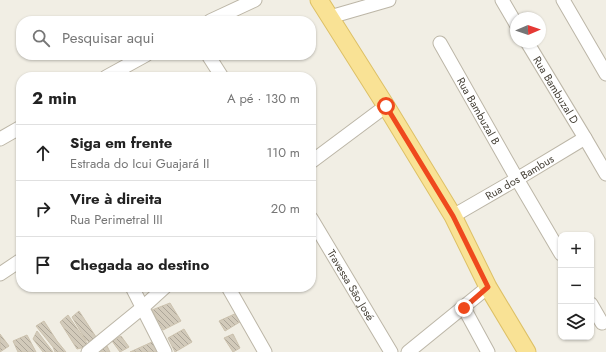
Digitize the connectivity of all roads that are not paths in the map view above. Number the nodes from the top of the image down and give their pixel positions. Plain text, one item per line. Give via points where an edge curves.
1 (256, 0) edge
2 (319, 0) edge
3 (389, 0) edge
4 (502, 0) edge
5 (563, 0) edge
6 (510, 14) edge
7 (221, 16) edge
8 (330, 17) junction
9 (440, 43) dead end
10 (531, 48) edge
11 (137, 60) edge
12 (211, 60) edge
13 (116, 72) edge
14 (219, 72) edge
15 (606, 74) edge
16 (386, 106) junction
17 (16, 130) edge
18 (585, 138) junction
19 (0, 139) edge
20 (316, 158) edge
21 (606, 174) edge
22 (517, 180) junction
23 (453, 216) junction
24 (316, 226) edge
25 (558, 249) edge
26 (16, 263) edge
27 (0, 274) edge
28 (488, 287) junction
29 (134, 292) edge
30 (160, 292) edge
31 (231, 292) edge
32 (142, 308) junction
33 (464, 308) junction
34 (594, 309) edge
35 (602, 323) dead end
36 (88, 352) edge
37 (165, 352) edge
38 (265, 352) edge
39 (390, 352) edge
40 (408, 352) edge
41 (488, 352) edge
42 (527, 352) edge

1 - 7 street
2 - 8 main road
3 - 8 street
4 - 6 street
5 - 15 street
8 - 16 main road
9 - 22 street, Rua Bambuzal B
10 - 18 street, Rua Bambuzal D
11 - 13 street
12 - 14 street
16 - 20 street
16 - 23 main road
17 - 19 street
18 - 21 street, Rua Bambuzal D
18 - 22 street, Rua dos Bambus
22 - 23 street, Rua dos Bambus
22 - 25 street, Rua Bambuzal B
23 - 28 main road
24 - 39 street, Travessa São José
26 - 27 street
28 - 33 street
28 - 42 main road
29 - 32 street
30 - 32 street
31 - 38 street
32 - 36 street
32 - 37 street
33 - 40 street
33 - 41 street
34 - 35 street

